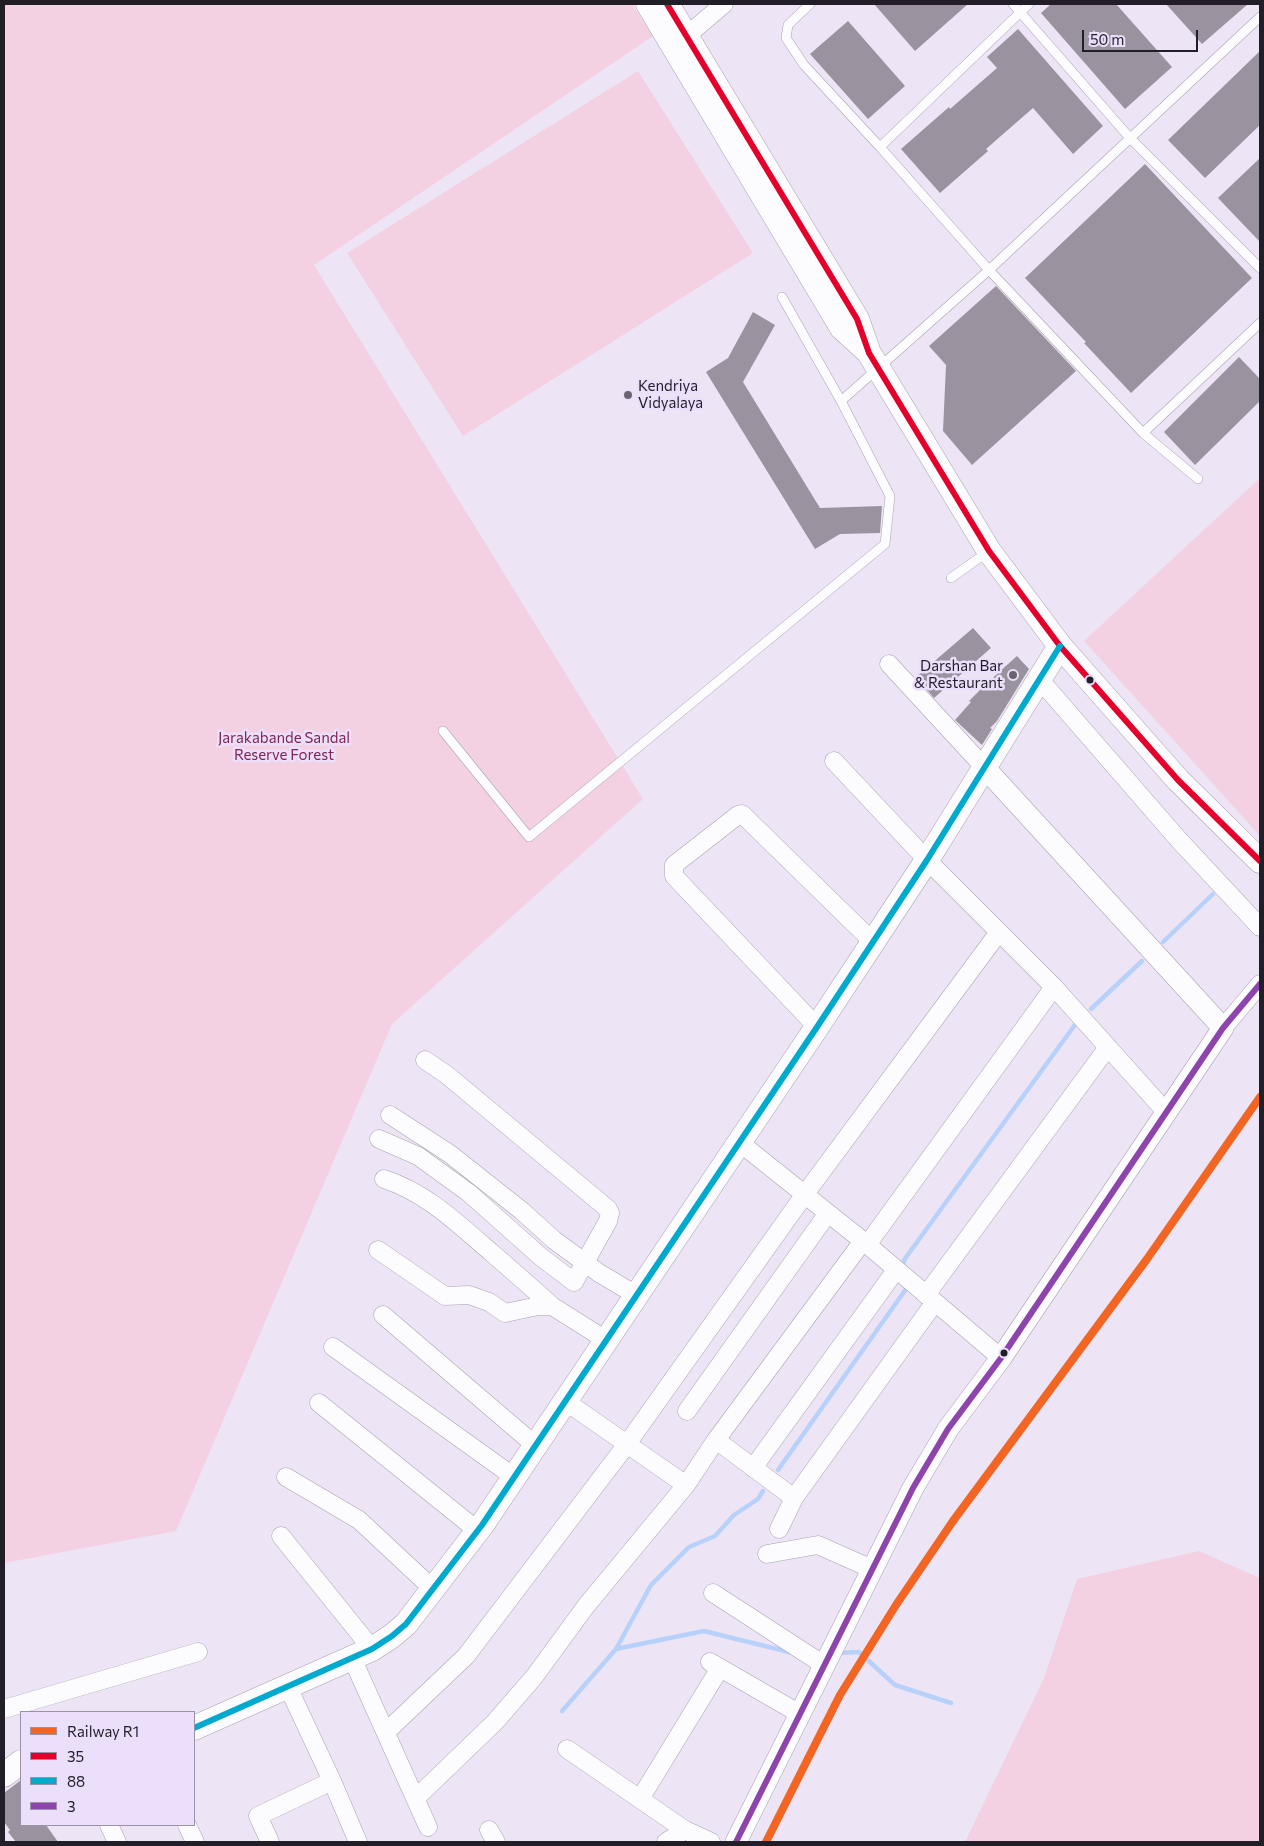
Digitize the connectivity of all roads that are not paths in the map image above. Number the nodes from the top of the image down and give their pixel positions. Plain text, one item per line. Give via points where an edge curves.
1 (648, 4) edge
2 (667, 4) edge
3 (724, 4) edge
4 (810, 4) edge
5 (1013, 4) edge
6 (1029, 4) edge
7 (1020, 12) junction
8 (1260, 18) edge
9 (680, 42) junction
10 (1130, 138) junction
11 (880, 147) junction
12 (1260, 268) edge
13 (988, 270) junction
14 (782, 297) dead end
15 (1260, 323) edge
16 (874, 361) junction
17 (841, 401) junction
18 (1143, 433) junction
19 (1198, 478) dead end
20 (989, 550) junction
21 (951, 578) dead end
22 (1060, 646) junction
23 (889, 664) dead end
24 (1040, 680) junction
25 (443, 730) dead end
26 (834, 761) dead end
27 (984, 767) junction
28 (927, 860) junction
29 (1260, 861) edge
30 (1260, 926) edge
31 (999, 932) junction
32 (872, 941) junction
33 (1260, 984) edge
34 (1054, 987) junction
35 (817, 1027) junction
36 (1223, 1028) junction
37 (1108, 1047) junction
38 (425, 1060) dead end
39 (1166, 1112) junction
40 (390, 1115) dead end
41 (379, 1139) dead end
42 (739, 1142) junction
43 (384, 1179) dead end
44 (805, 1194) junction
45 (828, 1213) junction
46 (865, 1243) junction
47 (378, 1250) dead end
48 (586, 1264) junction
49 (896, 1270) junction
50 (636, 1295) junction
51 (931, 1299) junction
52 (552, 1306) junction
53 (382, 1315) dead end
54 (606, 1340) junction
55 (334, 1347) dead end
56 (1001, 1358) junction
57 (566, 1401) junction
58 (319, 1403) dead end
59 (687, 1411) dead end
60 (716, 1440) junction
61 (627, 1444) junction
62 (536, 1446) junction
63 (753, 1468) junction
64 (286, 1477) dead end
65 (514, 1478) junction
66 (686, 1485) junction
67 (794, 1498) junction
68 (778, 1529) dead end
69 (478, 1531) junction
70 (281, 1536) dead end
71 (767, 1554) dead end
72 (872, 1570) junction
73 (433, 1589) junction
74 (713, 1593) dead end
75 (198, 1652) dead end
76 (362, 1653) junction
77 (824, 1665) junction
78 (288, 1687) junction
79 (4, 1709) edge
80 (800, 1714) junction
81 (195, 1728) edge
82 (386, 1732) junction
83 (567, 1749) dead end
84 (20, 1763) edge
85 (4, 1775) edge
86 (332, 1781) junction
87 (416, 1798) junction
88 (640, 1799) junction
89 (109, 1826) edge
90 (188, 1826) edge
91 (428, 1827) dead end
92 (685, 1830) junction
93 (117, 1842) edge
94 (195, 1842) edge
95 (270, 1842) edge
96 (358, 1842) edge
97 (666, 1842) edge
98 (711, 1842) edge
99 (736, 1842) edge

1 - 9 main road
2 - 9 main road
3 - 9 street
4 - 11 lane via 788,25 786,38 804,65
5 - 7 lane
6 - 7 lane
7 - 10 lane
7 - 11 lane
8 - 10 lane
9 - 16 main road via 857,319
10 - 12 lane
10 - 13 lane
11 - 13 lane
13 - 16 lane
13 - 18 lane
14 - 17 lane
15 - 18 lane
16 - 17 lane
16 - 20 main road
17 - 25 lane via 890,496 885,544 529,836
18 - 19 lane
20 - 21 lane
20 - 22 main road
22 - 24 main road
22 - 29 main road via 1178,780
23 - 27 street
24 - 27 main road
24 - 30 street via 1178,839
26 - 28 street
27 - 28 main road
27 - 36 street
28 - 31 street
28 - 32 main road
31 - 34 street
31 - 44 street
32 - 35 main road
32 - 35 street via 742,814 674,865 674,876
33 - 36 street
34 - 37 street
34 - 46 street
35 - 42 main road
36 - 39 street
37 - 39 street
37 - 51 street
38 - 48 street via 608,1209 608,1221
39 - 56 street
40 - 48 street via 450,1154
41 - 48 street via 418,1156 469,1193 574,1282
42 - 44 street
42 - 50 main road
43 - 52 street via 401,1184 445,1212
44 - 45 street
44 - 61 street
45 - 46 street
45 - 59 street
46 - 49 street
46 - 60 street
47 - 52 street via 445,1296 469,1295 489,1302 505,1313
48 - 50 street
49 - 51 street
49 - 63 street
50 - 54 main road
51 - 56 street
51 - 67 street
52 - 54 street
53 - 62 street
54 - 57 main road
55 - 65 street
56 - 72 street via 948,1429 912,1488
57 - 61 street
57 - 62 main road
58 - 69 street
60 - 63 street
60 - 66 street
61 - 66 street
61 - 82 street via 466,1656
62 - 65 main road
63 - 67 street
64 - 73 street via 359,1520
65 - 69 main road
66 - 87 street via 586,1606 534,1677 495,1722
67 - 68 street
69 - 73 main road
70 - 76 street
71 - 72 street via 818,1545
72 - 77 street
73 - 76 main road via 406,1624
74 - 77 street
75 - 79 street
76 - 78 main road
76 - 82 street
77 - 80 street
78 - 81 main road
78 - 86 street
80 - 88 street via 715,1665
80 - 99 street
82 - 87 street
83 - 88 street
84 - 85 main road
86 - 95 street via 258,1816
86 - 96 street
87 - 91 street
88 - 92 street
89 - 93 street
90 - 94 street
92 - 97 street
92 - 98 street

